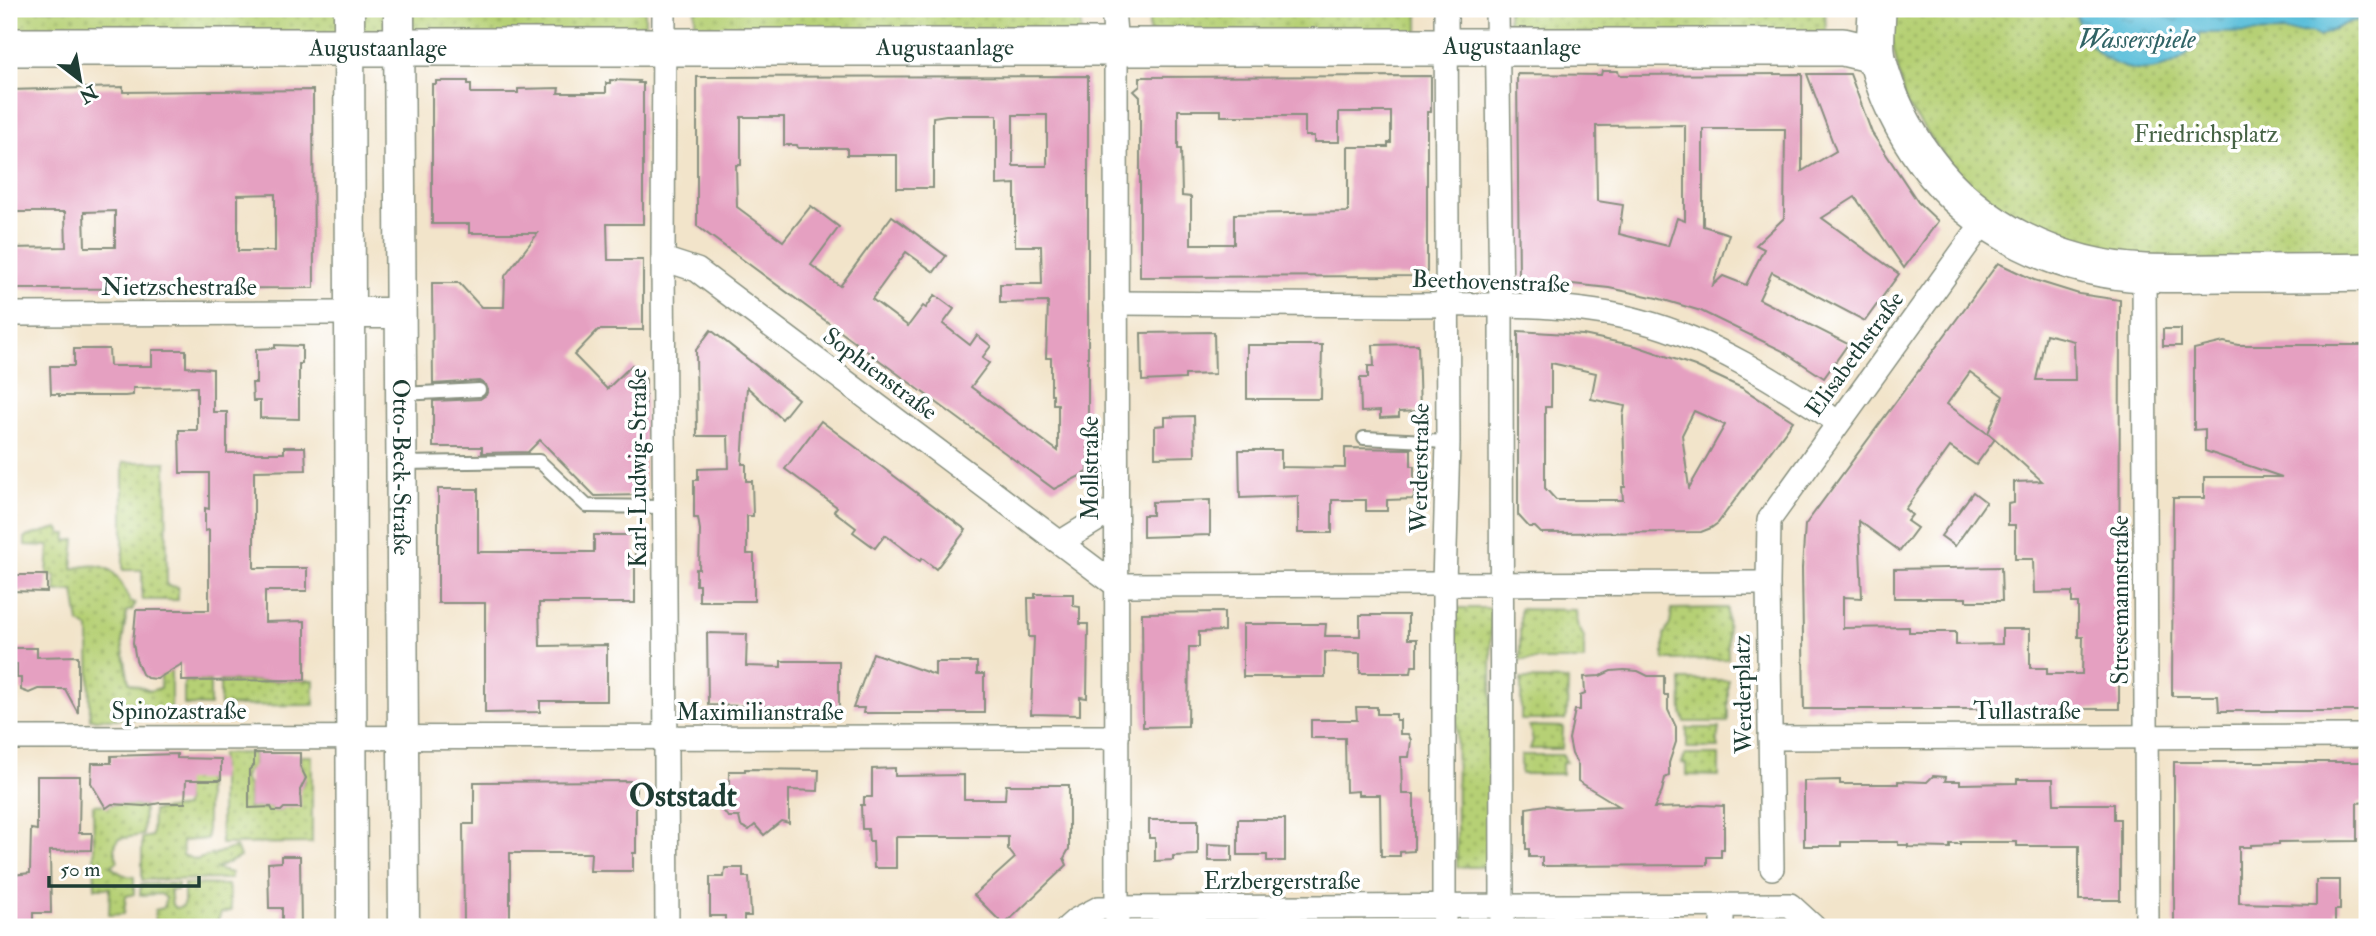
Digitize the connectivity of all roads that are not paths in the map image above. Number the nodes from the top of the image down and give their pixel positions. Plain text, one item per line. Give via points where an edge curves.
1 (349, 9) edge
2 (400, 9) edge
3 (664, 9) edge
4 (1113, 9) edge
5 (1446, 9) edge
6 (1497, 9) edge
7 (1877, 9) edge
8 (1116, 46) junction
9 (1447, 46) junction
10 (1499, 46) junction
11 (9, 47) edge
12 (664, 47) junction
13 (400, 48) junction
14 (349, 49) junction
15 (1877, 60) junction
16 (1985, 220) junction
17 (663, 259) junction
18 (2367, 272) edge
19 (2144, 273) junction
20 (1116, 303) junction
21 (1447, 305) junction
22 (1501, 305) junction
23 (349, 313) junction
24 (400, 313) junction
25 (9, 314) edge
26 (478, 390) dead end
27 (401, 394) junction
28 (1838, 422) junction
29 (1364, 438) dead end
30 (1448, 442) junction
31 (401, 463) junction
32 (654, 507) junction
33 (1116, 508) junction
34 (1769, 520) joint
35 (1061, 542) junction
36 (1758, 583) dead end
37 (1444, 584) junction
38 (1501, 584) junction
39 (1116, 585) junction
40 (2367, 736) edge
41 (350, 737) junction
42 (403, 737) junction
43 (1116, 737) junction
44 (2147, 737) junction
45 (9, 738) edge
46 (1770, 738) junction
47 (666, 739) junction
48 (1772, 868) dead end
49 (1722, 916) edge
50 (1444, 917) edge
51 (1501, 917) edge
52 (1117, 918) edge
53 (352, 927) edge
54 (404, 927) edge
55 (667, 927) edge
56 (1068, 927) edge
57 (1814, 927) edge
58 (2147, 927) edge

1 - 14 street
2 - 13 street, Otto-Beck-Straße
3 - 12 street, Karl-Ludwig-Straße
4 - 8 street, Mollstraße
5 - 9 street, Werderstraße
6 - 10 street
7 - 15 main road
8 - 9 main road, Augustaanlage
8 - 12 main road, Augustaanlage
8 - 20 street, Mollstraße
9 - 10 main road, Augustaanlage
9 - 21 street, Werderstraße
10 - 15 main road, Augustaanlage via 1843,47
10 - 22 street
11 - 14 main road, Augustaanlage
12 - 13 main road, Augustaanlage
12 - 17 street, Karl-Ludwig-Straße
13 - 14 main road, Augustaanlage
13 - 24 street, Otto-Beck-Straße
14 - 23 street
15 - 16 main road via 1913,143 1948,187
16 - 19 main road via 2069,261
16 - 28 street, Elisabethstraße
17 - 32 street, Karl-Ludwig-Straße
17 - 35 street, Sophienstraße via 697,270
18 - 19 main road
19 - 44 street, Stresemannstraße
20 - 21 street, Beethovenstraße
20 - 33 street, Mollstraße
21 - 22 street, Beethovenstraße
21 - 30 street, Werderstraße
22 - 28 street, Beethovenstraße via 1600,313 1678,333 1771,379
22 - 38 street
23 - 24 street
23 - 25 street, Nietzschestraße
23 - 41 street
24 - 27 street, Otto-Beck-Straße
26 - 27 lane
27 - 31 street, Otto-Beck-Straße
28 - 34 street, Elisabethstraße
29 - 30 lane
30 - 37 street, Werderstraße
31 - 32 lane via 539,461 587,506
31 - 42 street, Otto-Beck-Straße
32 - 47 street, Karl-Ludwig-Straße
33 - 35 street
33 - 39 street, Mollstraße
34 - 46 street, Werderplatz
35 - 39 street, Sophienstraße
36 - 38 street
37 - 38 street
37 - 39 street
37 - 50 street, Werderstraße
38 - 51 street
39 - 43 street, Mollstraße
40 - 44 street, Tullastraße
41 - 42 street, Maximilianstraße
41 - 45 street, Spinozastraße
41 - 53 street
42 - 47 street, Maximilianstraße
42 - 54 street, Otto-Beck-Straße
43 - 47 street, Maximilianstraße
43 - 52 street, Mollstraße
44 - 46 street, Tullastraße
44 - 58 street, Stresemannstraße
46 - 48 street, Werderplatz
47 - 55 street, Karl-Ludwig-Straße
49 - 51 street
49 - 57 street via 1790,905
50 - 51 street, Erzbergerstraße
50 - 52 street, Erzbergerstraße
52 - 56 street, Erzbergerstraße via 1099,908

